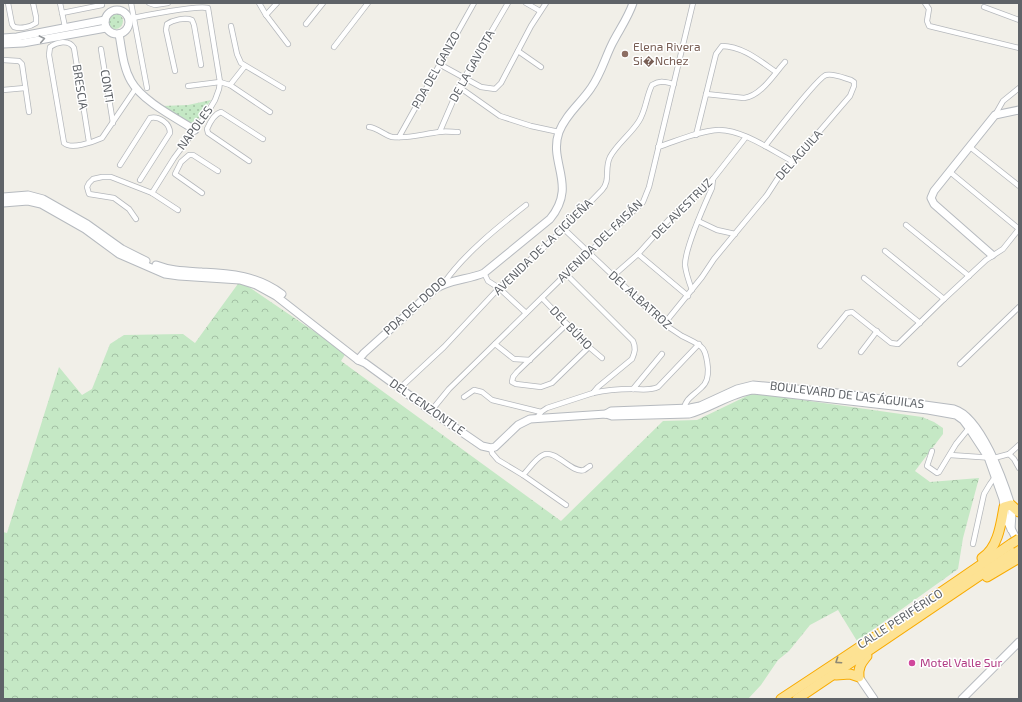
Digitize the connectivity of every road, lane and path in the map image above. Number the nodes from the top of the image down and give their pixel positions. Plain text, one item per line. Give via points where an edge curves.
1 (8, 3) edge
2 (34, 3) edge
3 (60, 3) edge
4 (110, 3) edge
5 (131, 3) edge
6 (149, 3) edge
7 (168, 3) edge
8 (260, 3) edge
9 (277, 3) edge
10 (324, 3) edge
11 (368, 3) edge
12 (474, 3) edge
13 (508, 3) edge
14 (526, 3) edge
15 (546, 3) edge
16 (633, 3) edge
17 (693, 3) edge
18 (925, 3) edge
19 (162, 4) edge
20 (102, 5) dead end
21 (200, 5) edge
22 (984, 7) dead end
23 (116, 8) edge
24 (177, 10) junction
25 (540, 11) junction
26 (62, 13) junction
27 (163, 13) junction
28 (266, 14) junction
29 (131, 19) junction
30 (178, 20) junction
31 (1019, 20) edge
32 (106, 24) junction
33 (306, 24) dead end
34 (231, 26) dead end
35 (25, 27) junction
36 (65, 27) junction
37 (119, 34) junction
38 (27, 35) junction
39 (3, 38) edge
40 (60, 39) junction
41 (3, 44) edge
42 (288, 44) dead end
43 (334, 47) dead end
44 (1019, 48) edge
45 (101, 49) dead end
46 (518, 51) junction
47 (3, 60) edge
48 (786, 62) dead end
49 (439, 64) junction
50 (201, 65) dead end
51 (245, 66) junction
52 (541, 67) dead end
53 (175, 71) dead end
54 (776, 72) junction
55 (464, 78) junction
56 (220, 82) junction
57 (674, 84) junction
58 (230, 85) junction
59 (188, 86) dead end
60 (458, 87) junction
61 (25, 88) junction
62 (136, 88) junction
63 (147, 88) dead end
64 (282, 88) dead end
65 (1019, 88) edge
66 (3, 90) edge
67 (706, 94) junction
68 (1019, 110) edge
69 (29, 112) dead end
70 (270, 112) dead end
71 (168, 113) junction
72 (206, 115) junction
73 (995, 115) junction
74 (212, 119) junction
75 (163, 122) junction
76 (112, 123) junction
77 (370, 127) dead end
78 (195, 130) junction
79 (440, 132) junction
80 (458, 132) dead end
81 (559, 132) junction
82 (696, 135) junction
83 (399, 137) junction
84 (746, 137) junction
85 (263, 139) dead end
86 (89, 142) junction
87 (765, 146) junction
88 (658, 147) junction
89 (970, 147) junction
90 (174, 158) junction
91 (792, 161) junction
92 (181, 162) junction
93 (249, 162) dead end
94 (120, 165) dead end
95 (218, 171) dead end
96 (950, 172) junction
97 (712, 179) junction
98 (140, 180) dead end
99 (1019, 186) edge
100 (152, 193) junction
101 (202, 193) dead end
102 (3, 197) edge
103 (28, 198) junction
104 (3, 203) edge
105 (526, 205) dead end
106 (178, 210) dead end
107 (136, 219) dead end
108 (698, 221) junction
109 (906, 225) dead end
110 (564, 229) junction
111 (1019, 229) edge
112 (735, 234) junction
113 (885, 251) dead end
114 (589, 252) junction
115 (638, 254) junction
116 (992, 255) junction
117 (484, 273) junction
118 (566, 274) junction
119 (613, 276) junction
120 (969, 276) junction
121 (864, 278) dead end
122 (444, 283) junction
123 (499, 288) junction
124 (692, 290) junction
125 (688, 296) junction
126 (542, 298) junction
127 (944, 299) junction
128 (1019, 306) edge
129 (526, 313) junction
130 (920, 323) junction
131 (567, 324) junction
132 (664, 324) junction
133 (877, 331) junction
134 (495, 344) junction
135 (699, 344) junction
136 (820, 346) dead end
137 (589, 348) junction
138 (861, 352) dead end
139 (662, 354) dead end
140 (602, 358) dead end
141 (361, 360) junction
142 (530, 360) junction
143 (960, 364) dead end
144 (400, 388) junction
145 (633, 389) junction
146 (593, 393) junction
147 (464, 397) dead end
148 (684, 408) junction
149 (431, 411) junction
150 (606, 414) junction
151 (539, 415) junction
152 (969, 428) junction
153 (1019, 445) edge
154 (491, 448) junction
155 (932, 451) dead end
156 (1009, 454) junction
157 (950, 455) junction
158 (991, 458) junction
159 (590, 466) dead end
160 (1019, 468) edge
161 (523, 475) junction
162 (995, 477) junction
163 (566, 505) dead end
164 (1008, 506) junction
165 (1019, 512) edge
166 (1019, 539) edge
167 (973, 544) dead end
168 (1017, 550) edge
169 (964, 577) junction
170 (1019, 642) edge
171 (874, 647) junction
172 (832, 677) junction
173 (859, 677) junction
174 (782, 699) edge
175 (797, 699) edge
176 (874, 699) edge
177 (962, 699) edge

1 - 35 street via 12,24 16,28
2 - 35 street via 36,23
3 - 26 street
4 - 23 main road
5 - 29 street
6 - 19 street
7 - 19 street
8 - 28 street
9 - 28 street
10 - 33 street
11 - 43 street
12 - 49 street, PDA DEL GANZO
13 - 55 street, DE LA GAVIOTA
14 - 25 street
15 - 25 street
16 - 81 main road via 598,78 568,116
17 - 57 street, AVENIDA DEL FAISÁN
18 - 44 street via 929,9 929,26
19 - 27 street
20 - 26 street
21 - 24 street
21 - 56 street, NAPOLES via 209,10
22 - 31 street
23 - 29 main road
23 - 32 main road via 107,15
24 - 27 street
24 - 30 street
25 - 46 street
26 - 36 street
27 - 29 street
28 - 42 street
29 - 37 main road via 125,30
29 - 63 street
30 - 50 street via 188,19 193,22
30 - 53 street via 169,22 166,27
32 - 36 main road
32 - 37 main road via 110,32
32 - 40 main road
34 - 51 street via 238,59
35 - 38 street
36 - 38 main road
37 - 62 main road via 125,66
38 - 39 main road
41 -> 40 main road
40 - 86 street, BRESCIA via 70,43 74,48
40 - 86 street, CONTI via 49,51 64,143 70,146
45 - 76 street, CONTI
46 - 52 street
46 - 55 street via 501,84 495,89 482,87
47 - 61 street via 19,61 22,64
48 - 54 street
49 - 55 street
49 - 83 street, PDA DEL GANZO
51 - 58 street
51 - 64 street
54 - 67 street via 750,98
54 - 67 street via 745,52 722,46 716,54
55 - 60 street, DE LA GAVIOTA
56 - 58 street
56 - 59 street
56 - 72 street, NAPOLES via 215,100
57 - 88 street, AVENIDA DEL FAISÁN
57 - 110 street, AVENIDA DE LA CIGÜEÑA via 662,81 652,86 638,122 609,159 606,185
58 - 70 street
60 - 79 street, DE LA GAVIOTA
60 - 81 street via 500,116 525,125
61 - 66 street
61 - 69 street
62 - 71 main road
62 - 76 street, CONTI
65 - 73 street via 1003,101
67 - 82 street
68 - 73 main road
71 - 75 street
71 - 78 main road
72 - 74 street
72 - 78 street, NAPOLES
73 - 89 main road
74 - 85 street via 221,112
74 - 93 street via 207,129 208,133
75 - 94 street via 155,117 150,118
75 - 98 street via 170,133
76 - 86 street, CONTI via 102,138
77 - 83 street via 389,136
78 - 90 street, NAPOLES
79 - 80 street
79 - 83 street
81 - 117 main road via 557,149 563,187 559,206 550,219
82 - 84 street via 718,130
82 - 88 street
84 - 87 street
84 - 97 street, DEL AVESTRUZ
87 - 91 street
87 - 91 street, DEL AGUILA via 823,76 828,74 854,82 850,96
88 - 114 street, AVENIDA DEL FAISÁN via 649,188 643,202
89 - 96 main road
89 - 99 street
90 - 92 street
90 - 100 street, NAPOLES
91 - 112 street, DEL AGUILA
92 - 95 street via 189,155 193,155
92 - 101 street via 175,174
96 - 111 street
96 - 116 main road via 934,191 931,198 934,204
97 - 108 street via 712,188
97 - 115 street, DEL AVESTRUZ via 686,206 673,215
100 - 106 street
100 - 107 street via 106,177 98,177 89,183 89,194 114,198 129,209
102 - 103 main road
103 - 104 main road
103 - 141 main road, DEL CENZONTLE via 49,207 85,229 114,251 162,272 179,276 240,280 277,294
105 - 122 street, PDA DEL DODO via 462,261
108 - 112 street via 717,230
108 - 124 street via 685,265
109 - 120 street
110 - 114 street, DEL ALBATROZ
110 - 123 street, AVENIDA DE LA CIGÜEÑA
111 - 116 street via 1003,249
112 - 124 street, DEL AGUILA via 714,258
113 - 127 street
114 - 118 street, AVENIDA DEL FAISÁN
114 - 119 street, DEL ALBATROZ
115 - 119 street, DEL AVESTRUZ
115 - 125 street
116 - 120 street
117 - 122 main road
117 - 123 street via 488,281
118 - 126 street, AVENIDA DEL FAISÁN
118 - 146 street via 635,347 632,359
119 - 132 street, DEL ALBATROZ
120 - 127 street
121 - 130 street
122 - 141 main road, PDA DEL DODO via 424,298
123 - 129 street
123 - 144 street, AVENIDA DE LA CIGÜEÑA via 444,347
124 - 125 street, DEL AGUILA
125 - 132 street, DEL AGUILA
126 - 129 street, AVENIDA DEL FAISÁN
126 - 131 street, DEL BÚHO
127 - 130 street
128 - 143 street
129 - 134 street, AVENIDA DEL FAISÁN
130 - 133 street via 898,344 891,343
131 - 137 street, DEL BÚHO
131 - 142 street
132 - 135 street, DEL ALBATROZ
133 - 136 street via 855,314 847,313
133 - 138 street
134 - 142 street via 514,359
134 - 149 street, AVENIDA DEL FAISÁN via 449,389
135 - 145 street via 658,387 652,390
135 - 148 street via 707,356 708,375 705,384 686,401
137 - 140 street, DEL BÚHO
137 - 142 street via 552,383 541,387 512,382 513,377
139 - 145 street
141 - 144 main road, DEL CENZONTLE
144 - 149 main road, DEL CENZONTLE
145 - 146 street
146 - 151 street via 546,408
147 - 151 street via 477,390 492,400
148 - 150 main road, BOULEVARD DE LAS ÁGUILAS via 611,411
148 - 158 main road, BOULEVARD DE LAS ÁGUILAS via 700,406 737,389 753,385 830,392 954,409 968,418
149 - 154 main road, DEL CENZONTLE via 482,446
150 - 151 main road, BOULEVARD DE LAS ÁGUILAS
150 - 152 main road, BOULEVARD DE LAS ÁGUILAS via 689,414 738,394 758,390 952,414 959,417
151 - 154 main road, BOULEVARD DE LAS ÁGUILAS via 518,425 499,445
152 - 157 street
152 - 158 main road, BOULEVARD DE LAS ÁGUILAS
153 - 156 street
154 - 161 street via 498,460
155 - 157 street via 927,466 937,473 941,471
156 - 158 street
156 - 160 street
157 - 158 street
158 - 162 main road, BOULEVARD DE LAS ÁGUILAS
158 - 164 main road, BOULEVARD DE LAS ÁGUILAS
159 - 161 street via 578,470 547,454 541,456
161 - 163 street
162 - 164 main road, BOULEVARD DE LAS ÁGUILAS
162 - 167 street via 984,494
164 - 165 highway
164 - 168 main road, BOULEVARD DE LAS ÁGUILAS via 1006,519
164 - 169 highway via 994,546 988,555 966,570
166 - 168 highway, CALLE PERIFÉRICO, bridge
168 - 169 highway, CALLE PERIFÉRICO
168 - 171 highway, CALLE PERIFÉRICO
169 -> 174 highway, CALLE PERIFÉRICO
170 - 177 main road
171 - 172 highway, CALLE PERIFÉRICO
171 - 173 highway via 860,664
172 - 173 highway via 846,673
172 - 175 highway, CALLE PERIFÉRICO
173 - 176 main road

